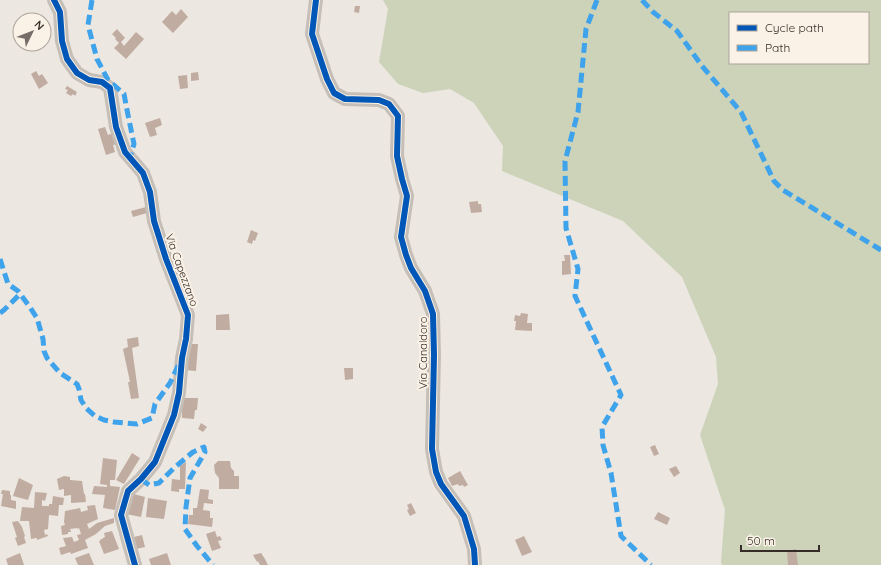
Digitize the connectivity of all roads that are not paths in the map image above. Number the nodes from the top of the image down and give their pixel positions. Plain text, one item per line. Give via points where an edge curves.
1 (54, 0) edge
2 (316, 0) edge
3 (135, 565) edge
4 (475, 565) edge

1 - 3 street, Via Capezzano via 60,12 62,41 67,59 77,73 89,80 102,82 110,88 116,127 126,152 143,173 166,260 188,314 174,415 155,462 141,480 128,491 121,515
2 - 4 street, Via Canaldoro via 312,34 334,93 345,99 379,100 389,104 398,116 397,156 407,196 401,237 411,268 425,290 434,314 432,449 436,472 464,516 474,549

